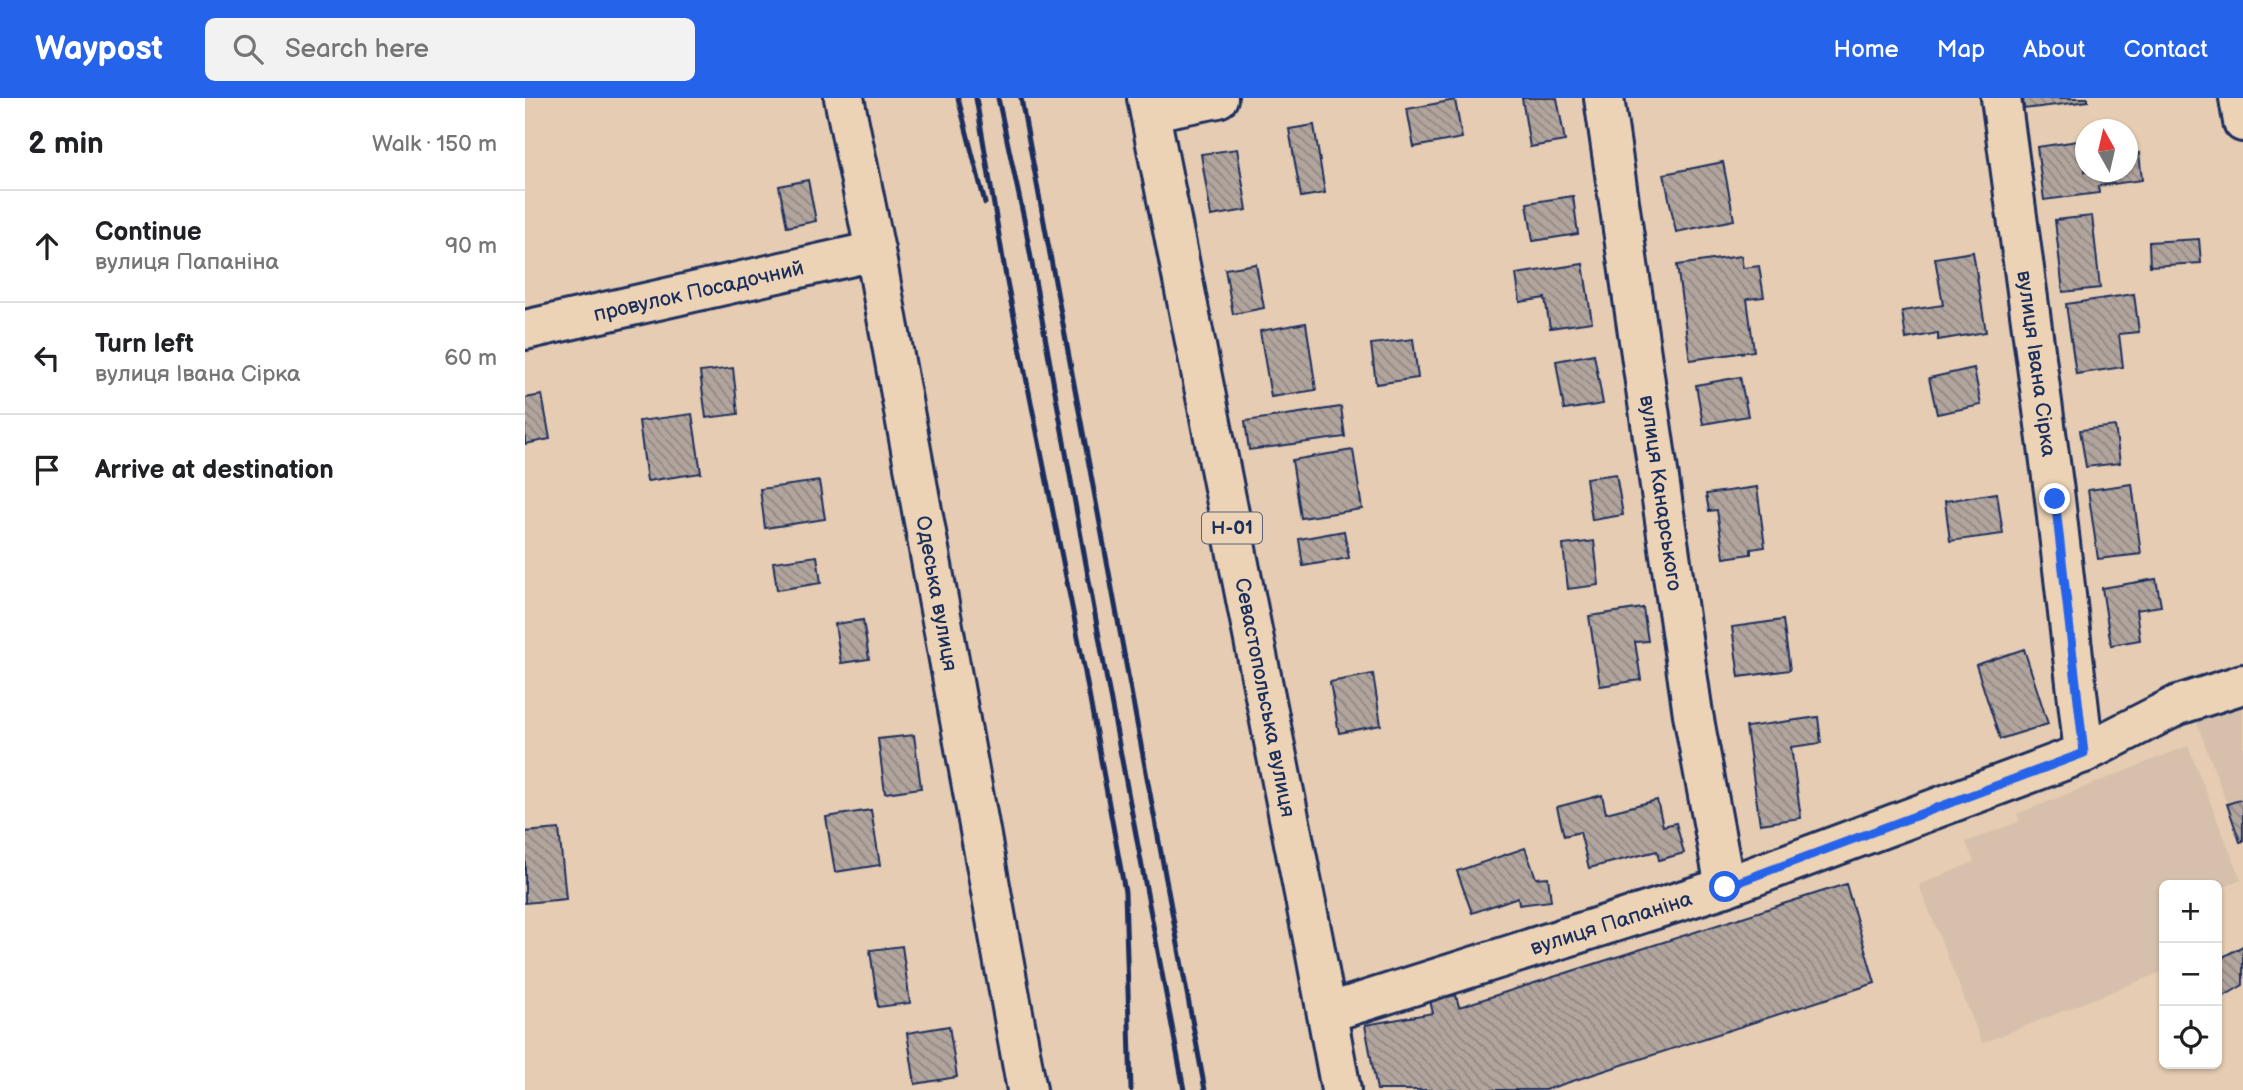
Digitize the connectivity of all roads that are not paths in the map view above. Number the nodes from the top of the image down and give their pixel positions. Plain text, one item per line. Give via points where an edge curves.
1 (844, 98) edge
2 (1218, 98) edge
3 (1604, 98) edge
4 (2001, 98) edge
5 (2239, 98) edge
6 (1149, 105) edge
7 (2243, 122) edge
8 (875, 251) junction
9 (525, 330) edge
10 (2243, 684) edge
11 (2084, 753) junction
12 (1725, 887) junction
13 (1327, 1013) junction
14 (1027, 1090) edge
15 (1341, 1090) edge

1 - 8 street, Одеська вулиця
2 - 6 street
3 - 12 street, вулиця Канарського via 1693,714
4 - 11 street, вулиця Івана Сірка
5 - 7 street
6 - 13 street, Севастопольська вулиця / Н-01
8 - 9 street, провулок Посадочний
8 - 14 street, Одеська вулиця
10 - 11 street, вулиця Папаніна via 2178,705
11 - 12 street, вулиця Папаніна
12 - 13 street, вулиця Папаніна
13 - 15 street, Севастопольська вулиця / Н-01

